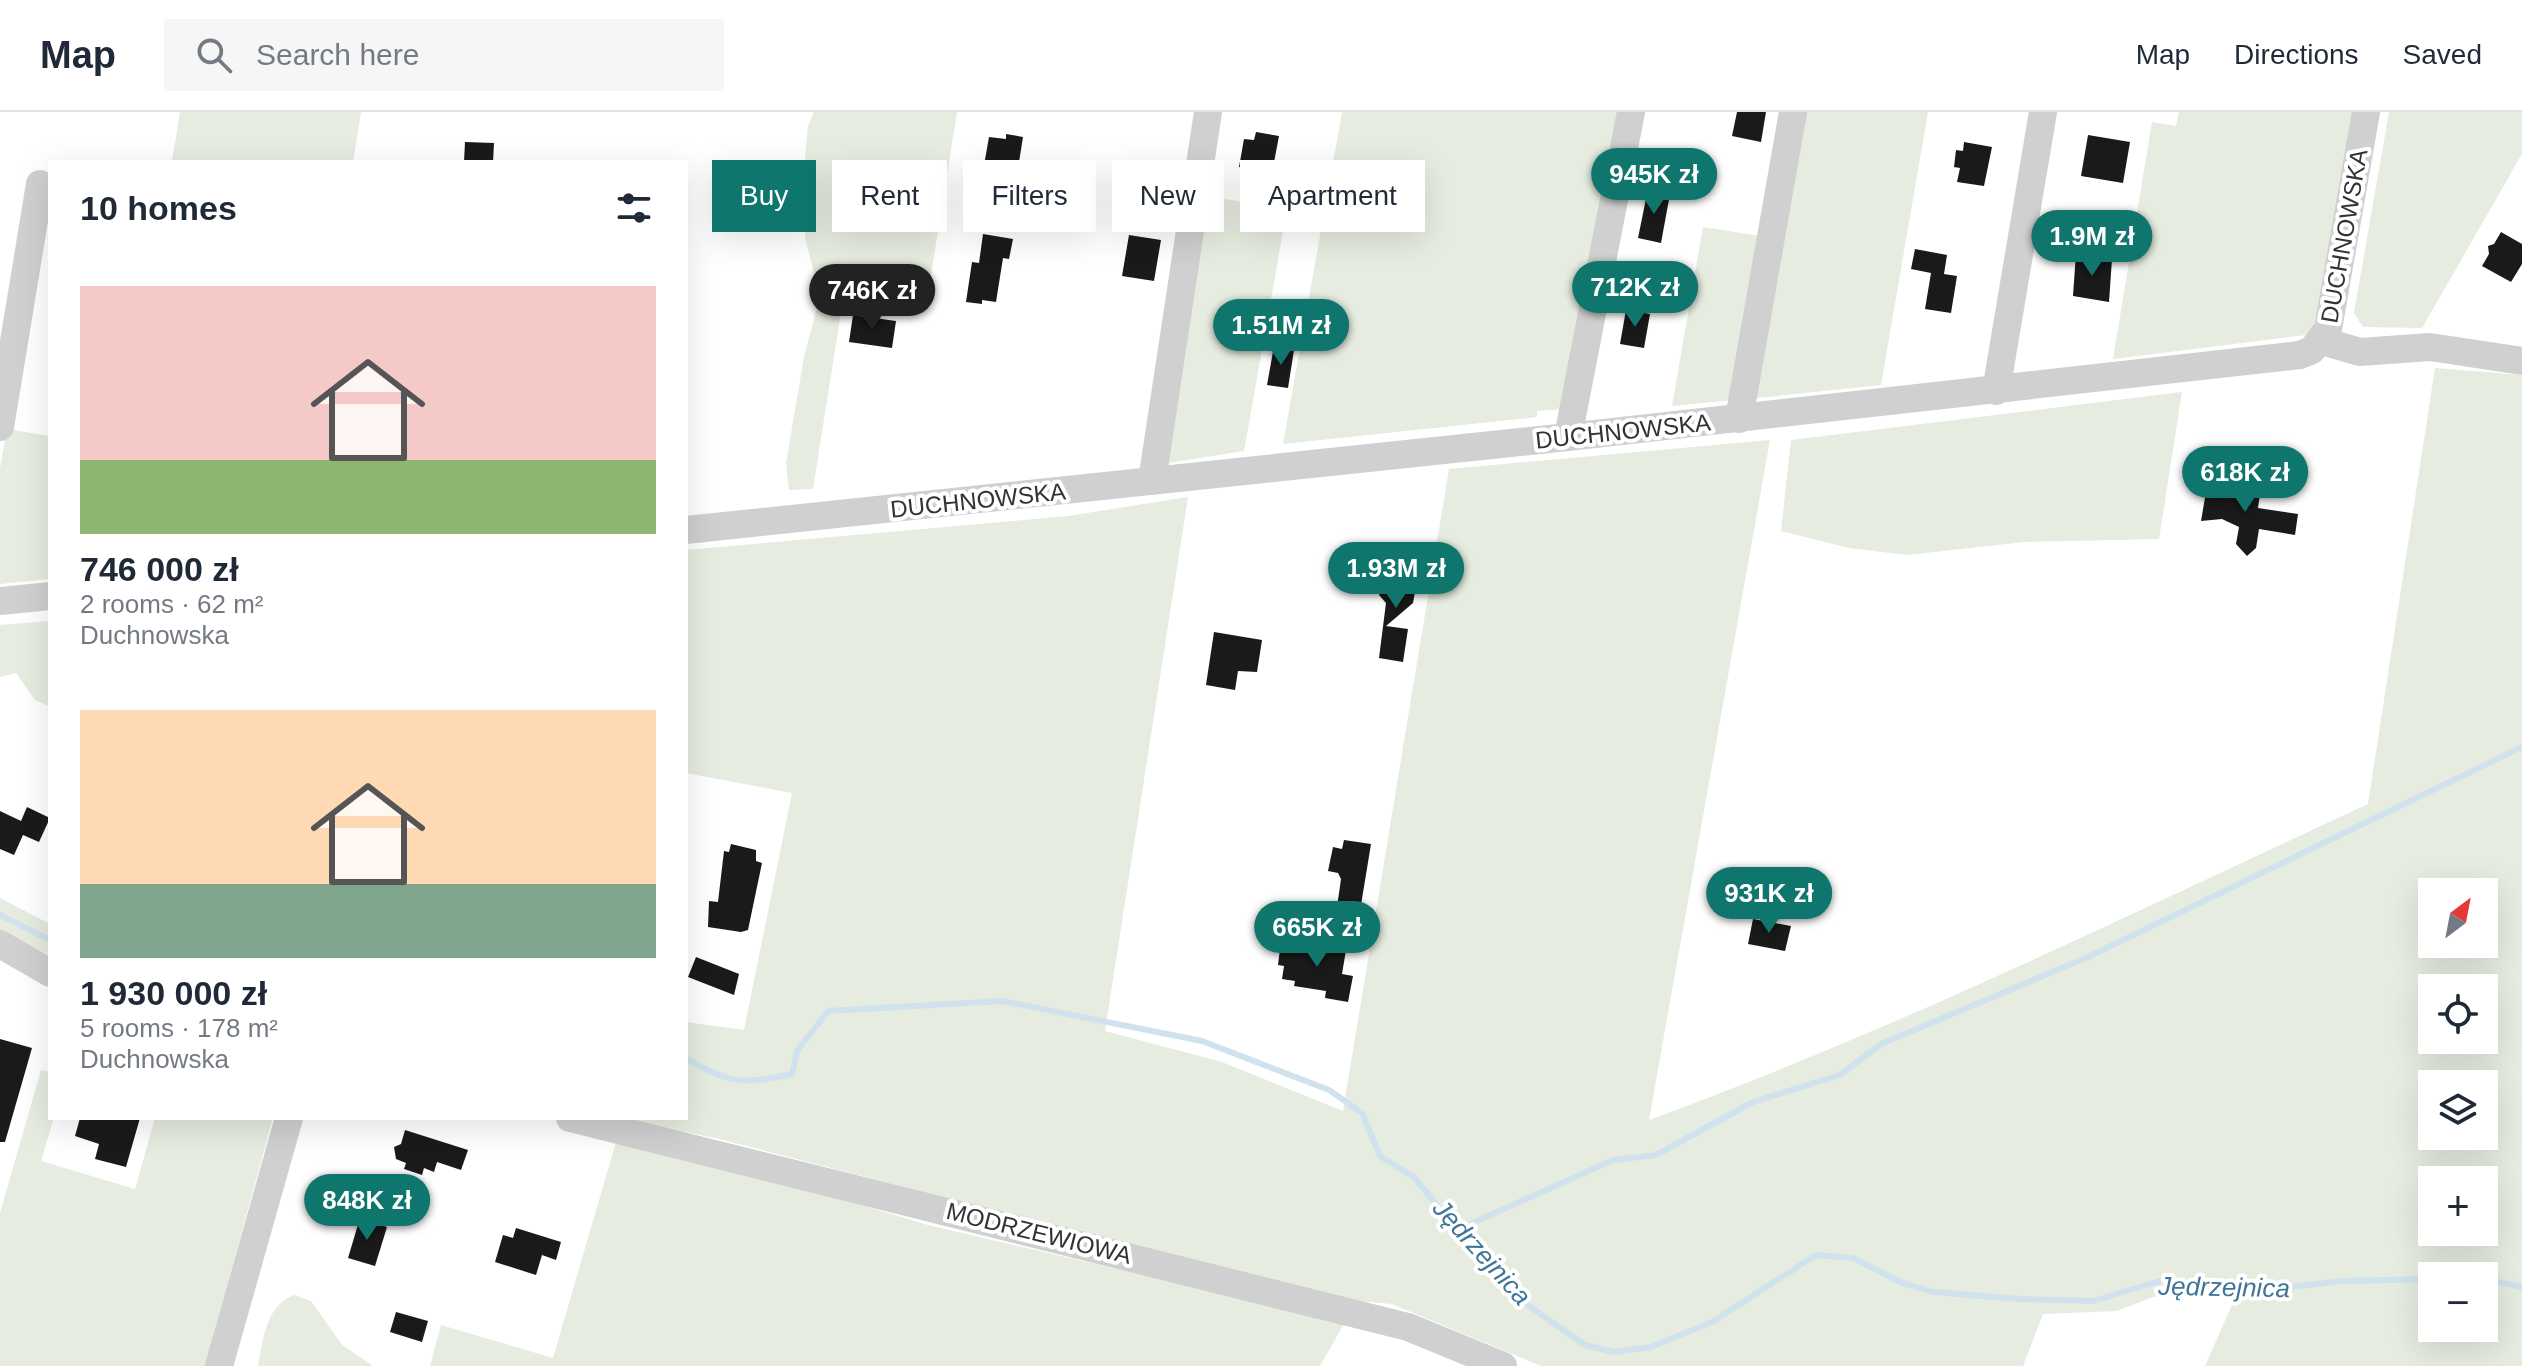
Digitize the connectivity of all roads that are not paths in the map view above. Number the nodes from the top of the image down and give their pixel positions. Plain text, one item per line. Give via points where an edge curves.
1 (1208, 112) edge
2 (1631, 112) edge
3 (1793, 112) edge
4 (2043, 112) edge
5 (2366, 112) edge
6 (40, 184) dead end
7 (2322, 341) junction
8 (2522, 361) edge
9 (1996, 391) junction
10 (1739, 419) junction
11 (0, 427) edge
12 (1568, 437) junction
13 (1152, 481) junction
14 (688, 530) edge
15 (48, 596) edge
16 (0, 601) edge
17 (0, 944) edge
18 (48, 972) edge
19 (288, 1120) edge
20 (578, 1120) edge
21 (219, 1366) edge
22 (1503, 1366) edge

1 - 13 street
2 - 12 street
3 - 10 street
4 - 9 street
5 - 7 street, DUCHNOWSKA
6 - 11 street
7 - 8 street via 2360,352 2430,347
7 - 9 street, DUCHNOWSKA via 2300,355
9 - 10 street, DUCHNOWSKA
10 - 12 street, DUCHNOWSKA
12 - 13 street, DUCHNOWSKA
13 - 14 street, DUCHNOWSKA
15 - 16 street
17 - 18 street
19 - 21 street
20 - 22 street, MODRZEWIOWA via 1408,1327

